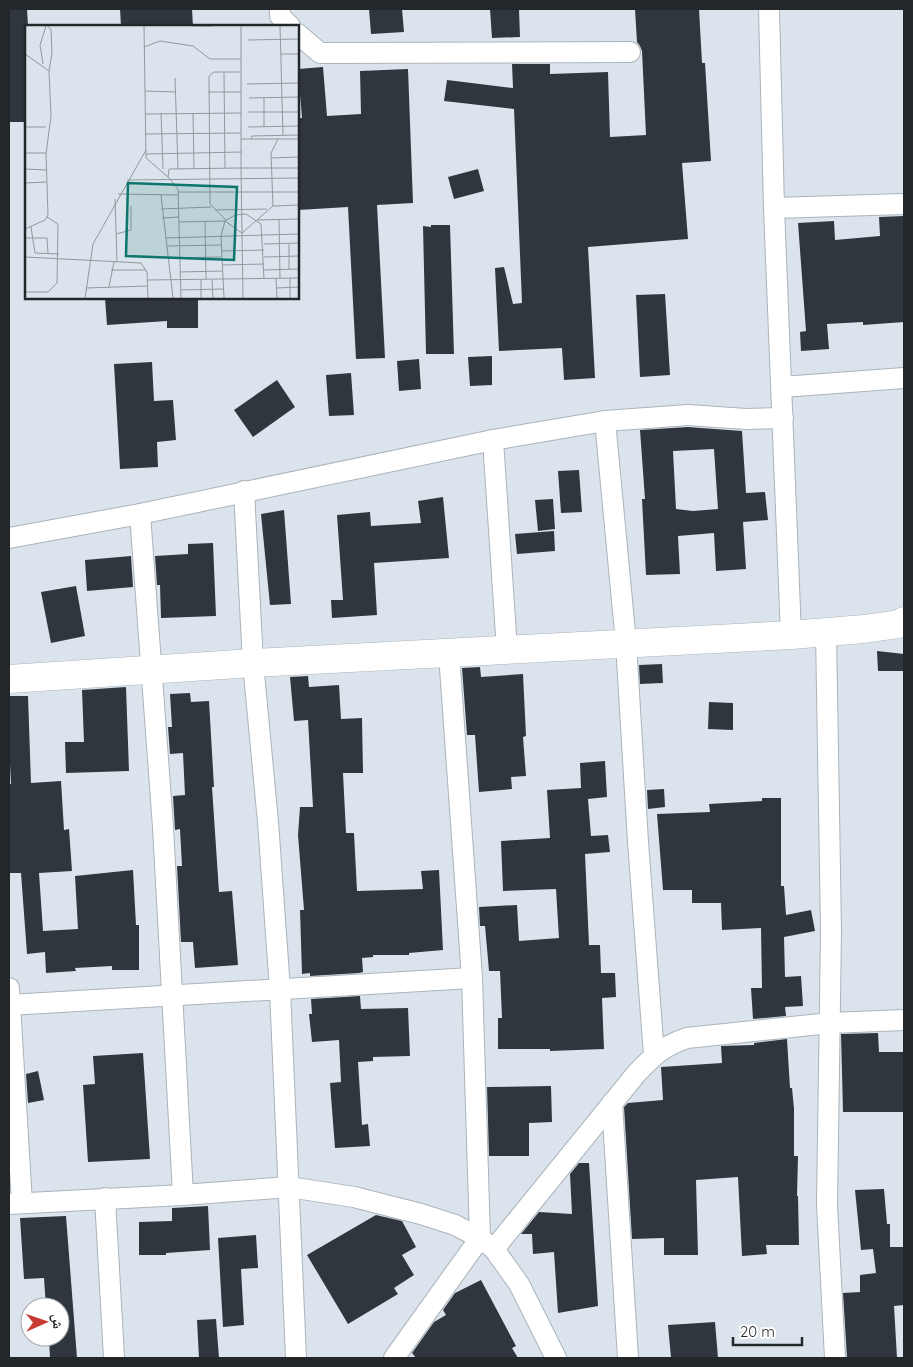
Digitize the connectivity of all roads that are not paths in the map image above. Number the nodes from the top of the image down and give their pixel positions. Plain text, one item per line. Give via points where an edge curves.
1 (769, 9) edge
2 (299, 35) edge
3 (630, 52) dead end
4 (320, 53) junction
5 (299, 54) edge
6 (904, 204) edge
7 (774, 208) junction
8 (904, 378) edge
9 (782, 387) junction
10 (783, 418) junction
11 (605, 421) junction
12 (493, 440) junction
13 (244, 491) junction
14 (140, 514) junction
15 (9, 538) edge
16 (904, 621) edge
17 (826, 631) junction
18 (791, 635) junction
19 (626, 643) junction
20 (507, 650) junction
21 (449, 654) junction
22 (253, 663) junction
23 (151, 669) junction
24 (9, 679) edge
25 (472, 978) junction
26 (280, 990) junction
27 (171, 996) junction
28 (9, 999) edge
29 (904, 1020) edge
30 (830, 1023) junction
31 (654, 1055) junction
32 (612, 1103) junction
33 (289, 1187) junction
34 (183, 1195) junction
35 (106, 1198) junction
36 (15, 1203) edge
37 (487, 1244) junction
38 (114, 1358) edge
39 (296, 1358) edge
40 (394, 1358) edge
41 (556, 1358) edge
42 (628, 1358) edge
43 (835, 1358) edge

1 - 7 street
2 - 4 street
3 - 4 street
4 - 5 street
6 - 7 street
7 - 9 street
8 - 9 street
9 - 10 street
10 - 11 street via 688,415
10 - 18 street
11 - 12 street
11 - 19 street
12 - 13 street
12 - 20 street
13 - 14 street
13 - 22 street
14 - 15 street
14 - 23 street
16 - 17 main road via 864,629
17 - 18 main road
17 - 30 street
18 - 19 main road
19 - 20 main road
19 - 31 street
20 - 21 main road
21 - 22 main road
21 - 25 street
22 - 23 main road
22 - 26 street
23 - 24 main road
23 - 27 street
25 - 26 street
25 - 37 street
26 - 27 street
26 - 33 street
27 - 28 street
27 - 34 street
28 - 36 street
29 - 30 street
30 - 31 street via 687,1038
30 - 43 street via 827,1205
31 - 32 street
32 - 37 street
32 - 42 street
33 - 34 street
33 - 37 street via 354,1197 421,1214 455,1225
33 - 39 street
34 - 35 street
35 - 36 street
35 - 38 street
37 - 40 street
37 - 41 street via 520,1284

